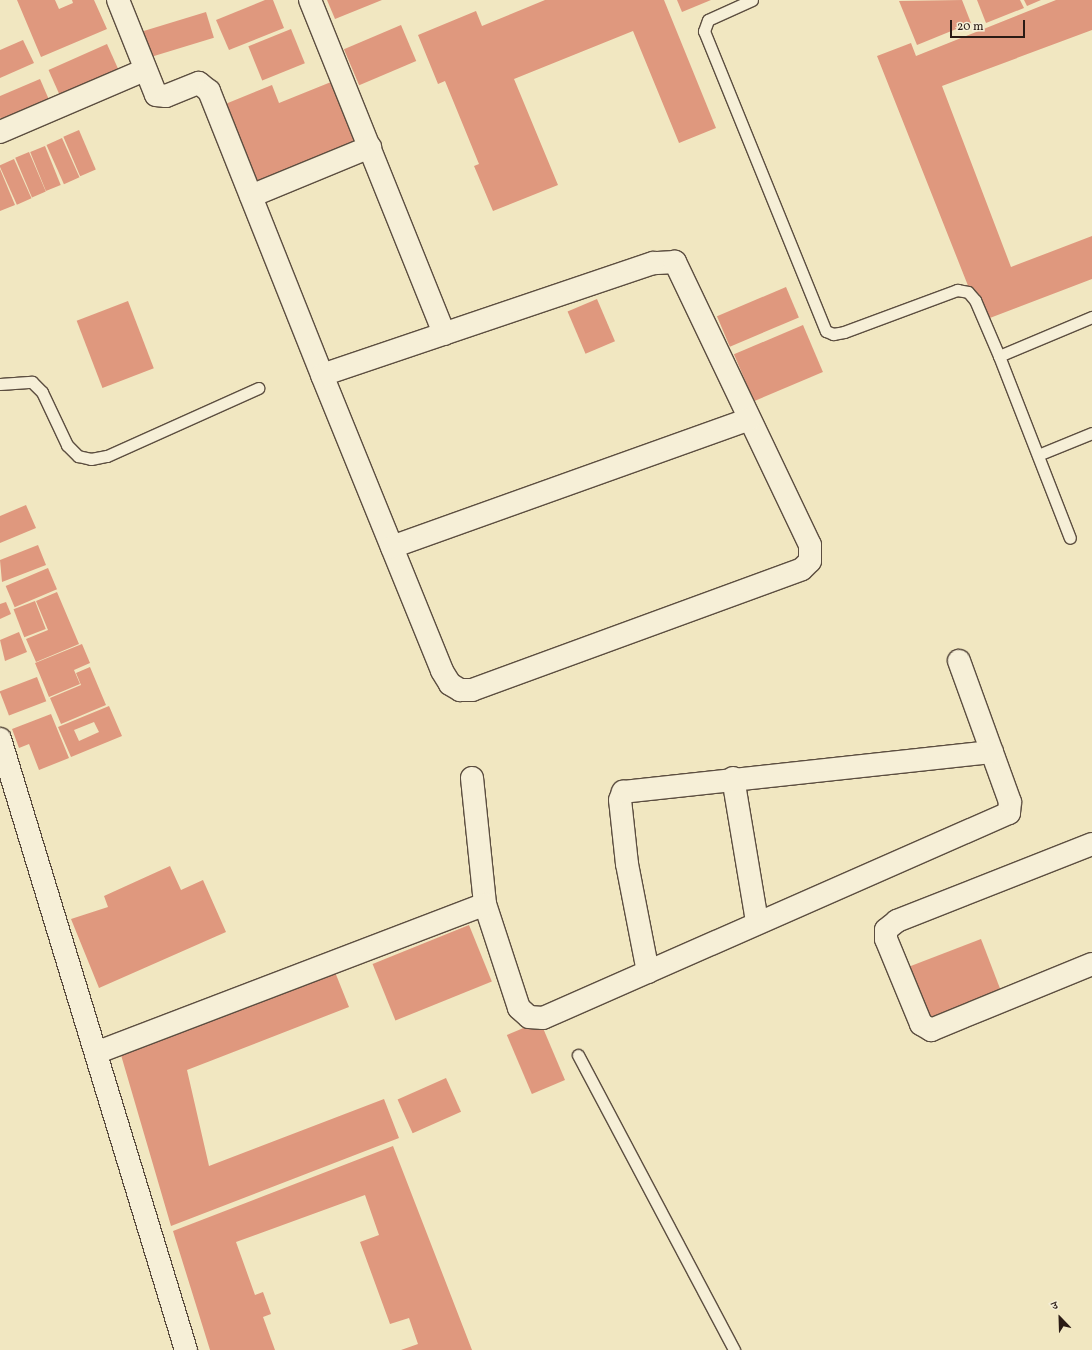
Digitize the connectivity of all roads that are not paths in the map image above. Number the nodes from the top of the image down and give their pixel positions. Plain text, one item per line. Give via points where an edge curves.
1 (118, 0) edge
2 (310, 0) edge
3 (752, 0) edge
4 (145, 70) junction
5 (0, 132) edge
6 (370, 148) junction
7 (251, 196) junction
8 (1092, 317) edge
9 (444, 334) junction
10 (999, 356) junction
11 (322, 375) junction
12 (0, 384) edge
13 (258, 388) dead end
14 (749, 419) junction
15 (1092, 433) edge
16 (1038, 455) junction
17 (1070, 538) dead end
18 (392, 547) junction
19 (959, 661) dead end
20 (0, 739) edge
21 (992, 752) junction
22 (472, 778) dead end
23 (732, 778) junction
24 (1092, 844) edge
25 (485, 904) junction
26 (757, 922) junction
27 (1092, 964) edge
28 (648, 972) junction
29 (98, 1052) junction
30 (578, 1055) dead end
31 (186, 1350) edge
32 (734, 1350) edge

1 - 4 street
2 - 6 street
3 - 10 lane via 708,20 704,31 826,331 833,334 844,332 957,290 968,292 975,300
4 - 5 street
4 - 7 street via 160,97 199,83 204,85
6 - 7 street
6 - 9 street
7 - 11 street
8 - 10 lane
9 - 11 street
9 - 14 street via 653,263 675,262
10 - 16 lane
11 - 18 street
12 - 13 lane via 32,382 42,392 67,445 78,456 91,459 107,456
14 - 18 street
14 - 18 street via 810,545 810,562 802,569 472,690 460,690 450,684 442,671
15 - 16 lane
16 - 17 lane
19 - 21 street
20 - 29 street
21 - 23 street
21 - 26 street via 1010,802 1009,813
22 - 25 street
23 - 26 street
23 - 28 street via 623,792 620,800 627,864
24 - 27 street via 897,921 886,930 886,938 921,1024 931,1030
25 - 28 street via 519,1008 529,1018 542,1018
25 - 29 street
26 - 28 street
29 - 31 street
30 - 32 lane

